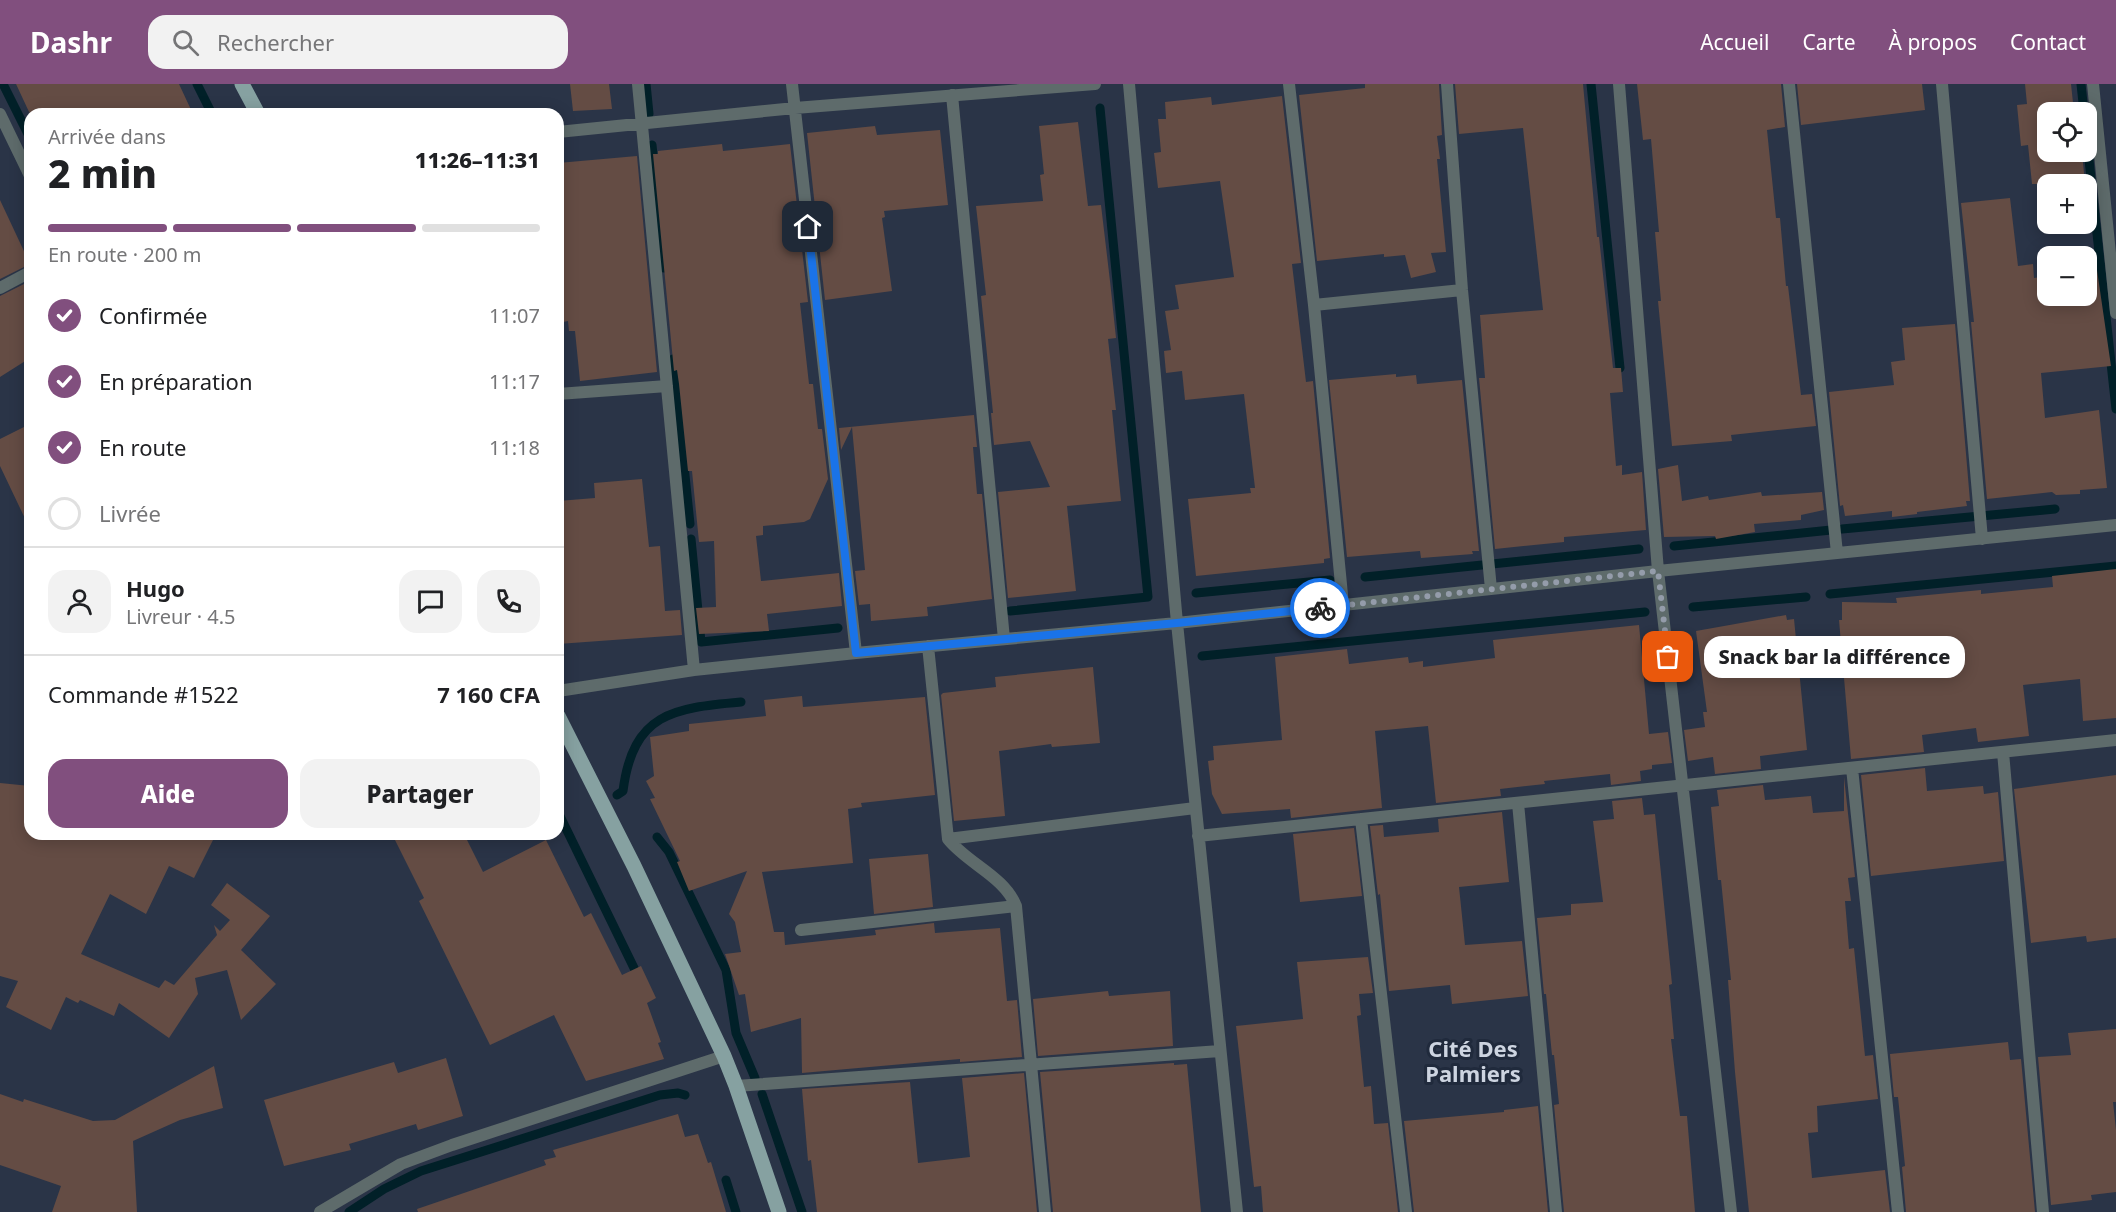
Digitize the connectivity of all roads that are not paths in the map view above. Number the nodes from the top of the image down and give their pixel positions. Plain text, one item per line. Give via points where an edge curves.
1 (242, 84) edge
2 (638, 84) edge
3 (792, 84) edge
4 (1095, 84) edge
5 (1129, 84) edge
6 (1289, 84) edge
7 (1447, 84) edge
8 (1619, 84) edge
9 (1789, 84) edge
10 (1942, 84) edge
11 (2093, 84) edge
12 (952, 95) junction
13 (255, 108) edge
14 (795, 108) junction
15 (0, 114) edge
16 (642, 124) junction
17 (564, 131) edge
18 (24, 164) edge
19 (24, 275) edge
20 (0, 288) edge
21 (1462, 290) junction
22 (1314, 305) junction
23 (2116, 313) edge
24 (667, 386) junction
25 (564, 394) edge
26 (2116, 525) edge
27 (1982, 539) junction
28 (1837, 553) junction
29 (1658, 571) junction
30 (1491, 589) junction
31 (1343, 605) junction
32 (1177, 623) junction
33 (1004, 639) junction
34 (928, 646) junction
35 (856, 653) junction
36 (694, 670) junction
37 (564, 690) edge
38 (564, 728) edge
39 (2116, 740) edge
40 (2003, 752) junction
41 (1852, 768) junction
42 (1683, 786) junction
43 (1518, 803) junction
44 (1195, 808) junction
45 (1361, 819) junction
46 (1198, 836) junction
47 (948, 839) junction
48 (1016, 906) junction
49 (801, 930) dead end
50 (1220, 1051) junction
51 (724, 1056) junction
52 (1031, 1065) junction
53 (736, 1086) junction
54 (320, 1212) edge
55 (779, 1212) edge
56 (1046, 1212) edge
57 (1237, 1212) edge
58 (1406, 1212) edge
59 (1556, 1212) edge
60 (1731, 1212) edge
61 (1898, 1212) edge
62 (2043, 1212) edge

1 - 13 main road
2 - 16 street
3 - 14 street
4 - 12 street
5 - 32 street
6 - 22 street
7 - 21 street
8 - 29 street
9 - 28 street
10 - 27 street
11 - 23 street
12 - 14 street
12 - 33 street
14 - 16 street
14 - 35 street
15 - 18 street
16 - 17 street
16 - 24 street
19 - 20 street
21 - 22 street
21 - 30 street
22 - 31 street
24 - 25 street
24 - 36 street
26 - 27 street
27 - 28 street
28 - 29 street
29 - 30 street
29 - 42 street
30 - 31 street
31 - 32 street
32 - 33 street
32 - 44 street
33 - 34 street
34 - 35 street
34 - 47 street
35 - 36 street
36 - 37 street
38 - 51 main road
39 - 40 street
40 - 41 street
40 - 62 street
41 - 42 street
41 - 61 street
42 - 43 street
42 - 60 street
43 - 45 street
43 - 59 street
44 - 46 street
44 - 47 street
45 - 46 street
45 - 58 street
46 - 50 street
47 - 48 street via 1004,886
48 - 49 street
48 - 52 street
50 - 52 street
50 - 57 street
51 - 53 main road
51 - 54 street via 452,1144 401,1164
52 - 53 street
52 - 56 street
53 - 55 main road

